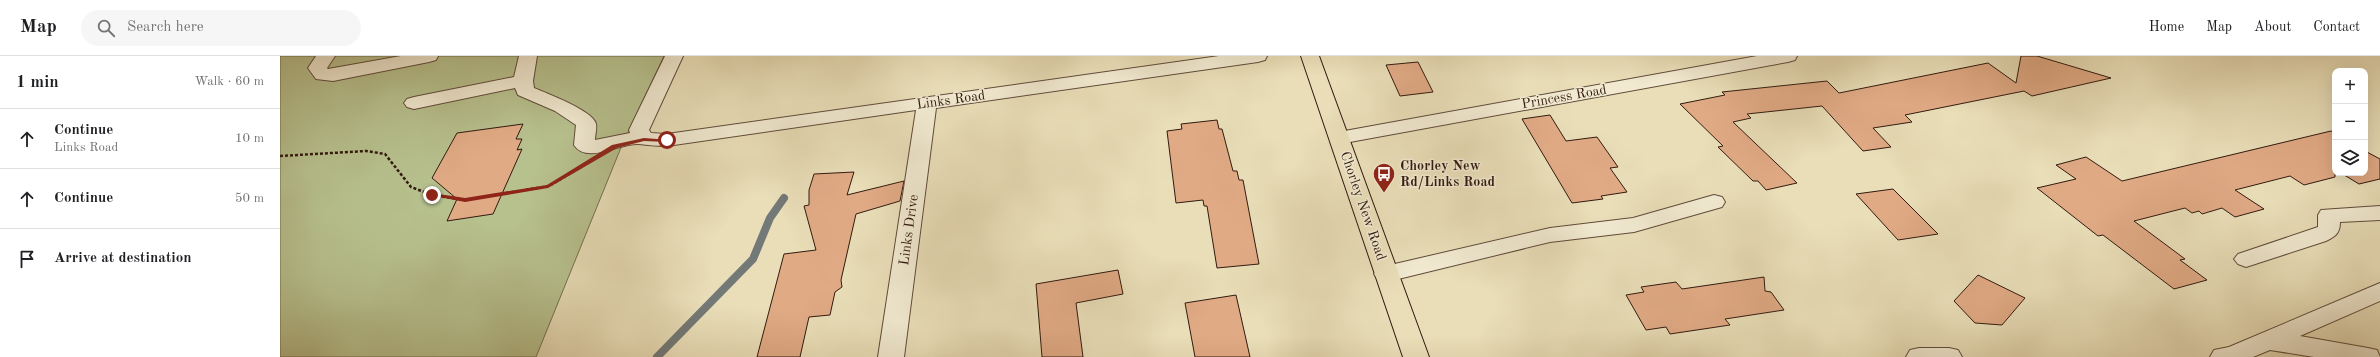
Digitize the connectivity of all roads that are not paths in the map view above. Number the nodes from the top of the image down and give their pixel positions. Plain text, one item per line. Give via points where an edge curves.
1 (326, 56) edge
2 (429, 56) edge
3 (528, 56) edge
4 (674, 56) edge
5 (1258, 56) edge
6 (1310, 56) edge
7 (1788, 56) edge
8 (523, 81) junction
9 (414, 103) dead end
10 (927, 103) junction
11 (643, 138) junction
12 (1339, 138) junction
13 (1714, 202) dead end
14 (2380, 213) edge
15 (2246, 259) dead end
16 (1386, 274) junction
17 (2380, 291) edge
18 (2267, 340) junction
19 (891, 357) edge
20 (1416, 357) edge
21 (1919, 357) edge
22 (1949, 357) edge
23 (2223, 357) edge
24 (2368, 357) edge

1 - 2 street via 317,68 323,75
3 - 8 street
4 - 11 street via 639,130
5 - 10 street, Links Road
6 - 12 highway, Chorley New Road
7 - 12 street, Princess Road
8 - 9 street
8 - 11 street, Links Road via 525,90 562,107 586,123 586,147
10 - 11 street, Links Road via 667,140
10 - 19 street, Links Drive
12 - 16 highway, Chorley New Road
13 - 16 street via 1634,225 1550,235
14 - 15 street via 2329,214 2329,230
16 - 20 highway, Chorley New Road
17 - 18 street
18 - 23 street via 2234,355
18 - 24 street
21 - 22 street

